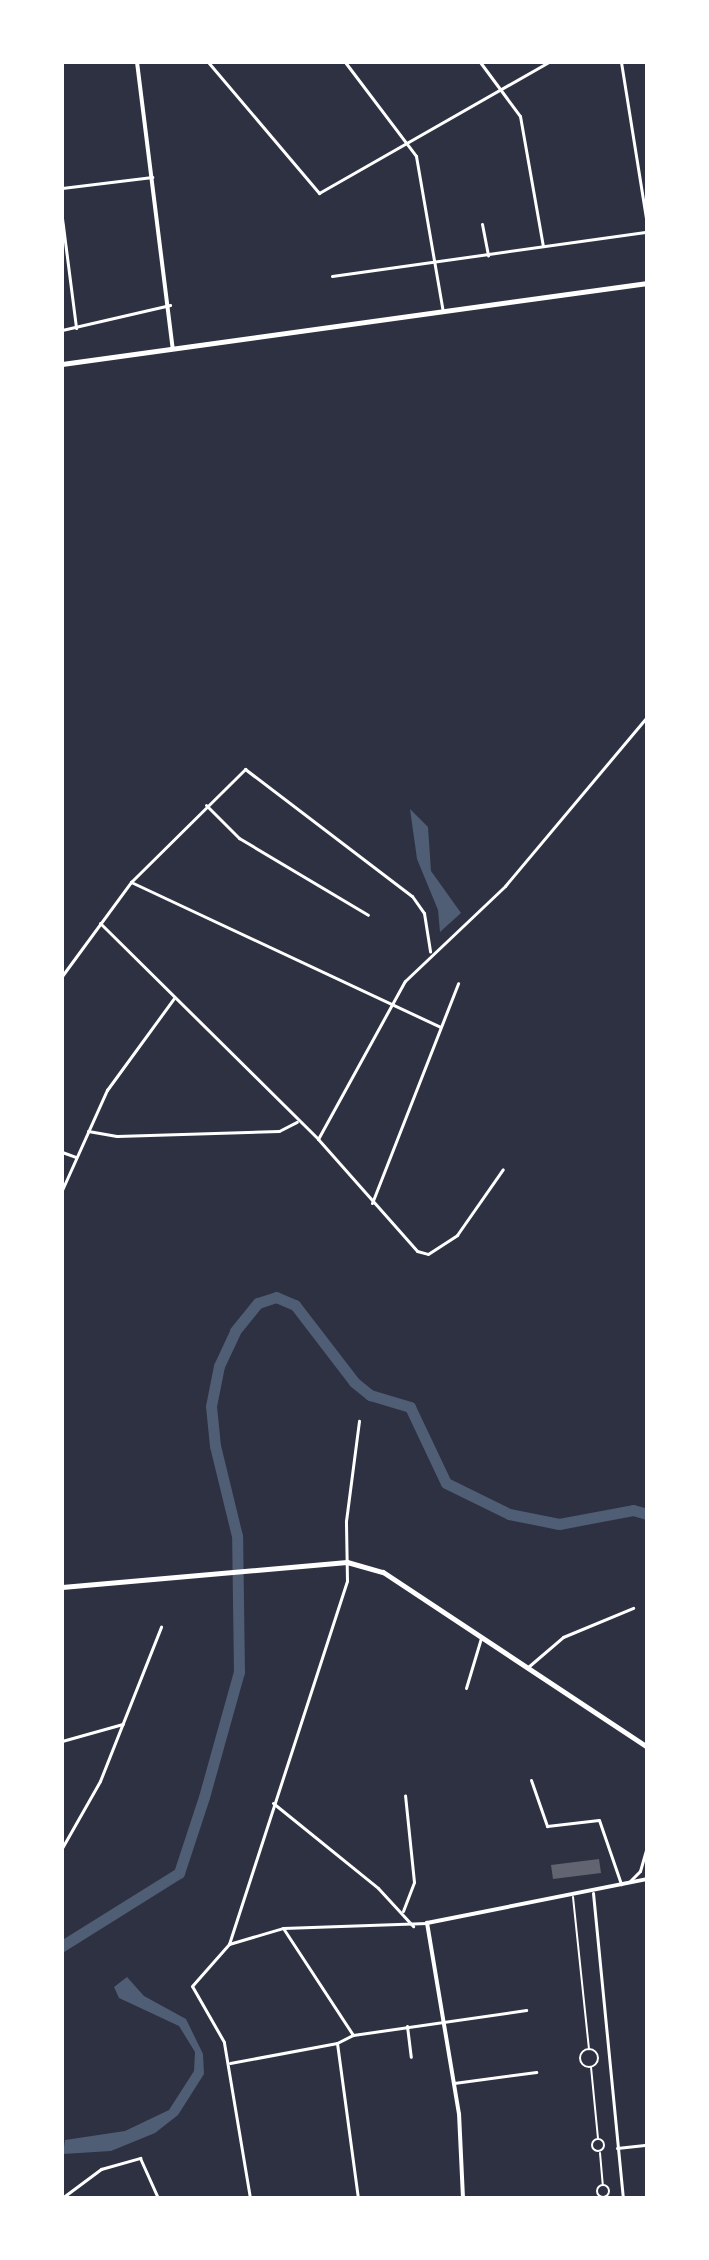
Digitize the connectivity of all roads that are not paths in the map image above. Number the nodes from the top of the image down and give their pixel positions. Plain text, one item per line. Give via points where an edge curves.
1 (137, 62) edge
2 (208, 62) edge
3 (345, 62) edge
4 (480, 62) edge
5 (549, 62) edge
6 (621, 62) edge
7 (500, 90) junction
8 (409, 145) junction
9 (152, 177) junction
10 (62, 188) edge
11 (62, 218) edge
12 (482, 224) dead end
13 (647, 225) edge
14 (647, 232) edge
15 (543, 246) junction
16 (488, 255) junction
17 (64, 259) edge
18 (438, 263) junction
19 (332, 276) dead end
20 (647, 283) edge
21 (170, 305) junction
22 (443, 312) junction
23 (76, 328) junction
24 (62, 330) edge
25 (173, 349) junction
26 (62, 364) edge
27 (647, 717) edge
28 (206, 805) junction
29 (131, 882) junction
30 (368, 915) dead end
31 (100, 923) junction
32 (430, 952) junction
33 (62, 976) edge
34 (458, 983) dead end
35 (174, 998) junction
36 (392, 1000) junction
37 (440, 1027) junction
38 (297, 1122) junction
39 (88, 1131) junction
40 (318, 1139) junction
41 (62, 1152) edge
42 (76, 1157) junction
43 (503, 1169) dead end
44 (62, 1190) edge
45 (372, 1203) junction
46 (359, 1421) dead end
47 (347, 1562) junction
48 (62, 1587) edge
49 (633, 1608) dead end
50 (161, 1627) dead end
51 (482, 1636) junction
52 (528, 1667) junction
53 (466, 1688) dead end
54 (123, 1724) junction
55 (62, 1741) edge
56 (647, 1747) edge
57 (531, 1780) dead end
58 (405, 1795) dead end
59 (273, 1803) junction
60 (647, 1846) edge
61 (62, 1848) edge
62 (647, 1879) edge
63 (630, 1881) junction
64 (621, 1884) junction
65 (593, 1893) junction
66 (573, 1897) junction
67 (403, 1912) junction
68 (427, 1923) junction
69 (413, 1926) junction
70 (283, 1928) junction
71 (229, 1944) junction
72 (526, 2010) dead end
73 (444, 2020) junction
74 (407, 2026) junction
75 (353, 2035) junction
76 (337, 2043) junction
77 (589, 2049) junction
78 (411, 2057) dead end
79 (230, 2063) junction
80 (591, 2067) junction
81 (536, 2072) dead end
82 (454, 2083) junction
83 (598, 2139) junction
84 (647, 2145) edge
85 (617, 2148) junction
86 (600, 2151) junction
87 (603, 2185) junction
88 (62, 2198) edge
89 (158, 2198) edge
90 (250, 2198) edge
91 (358, 2198) edge
92 (463, 2198) edge
93 (604, 2198) edge
94 (623, 2198) edge

1 - 9 street
2 - 8 street via 319,193
3 - 8 street
4 - 7 street
5 - 7 street
6 - 13 street
7 - 8 street
7 - 15 street via 520,116
8 - 18 street via 420,171
9 - 10 street
9 - 21 street
11 - 17 street
12 - 16 street
14 - 15 street
15 - 16 street
16 - 18 street
17 - 23 street
18 - 19 street
18 - 22 street
20 - 22 main road
21 - 23 street
21 - 25 street
22 - 25 main road
23 - 24 street
25 - 26 main road
27 - 32 street via 524,864
28 - 29 street
28 - 30 street via 239,838
28 - 32 street via 245,769 412,896 424,913
29 - 31 street
29 - 36 street
31 - 33 street
31 - 35 street
32 - 36 street
34 - 37 street
35 - 38 street
35 - 39 street via 125,1061
36 - 37 street
36 - 40 street
37 - 45 street
38 - 39 street via 279,1131 117,1136
38 - 40 street
39 - 42 street
40 - 45 street
41 - 42 street
42 - 44 street
43 - 45 street via 457,1235 428,1254 417,1251
46 - 47 street via 346,1521
47 - 48 main road
47 - 51 main road via 383,1572
47 - 59 street via 347,1581
49 - 52 street via 563,1637
50 - 54 street
51 - 52 main road
51 - 53 street
52 - 56 main road
54 - 55 street
54 - 61 street via 100,1781
57 - 64 street via 547,1826 593,1819 602,1823
58 - 67 street via 414,1882
59 - 67 street
59 - 71 street
60 - 63 street via 640,1871
62 - 63 street
63 - 64 street
64 - 65 street
65 - 66 street
65 - 85 street
66 - 68 street
66 - 77 street
67 - 69 street
68 - 69 street
68 - 73 street
69 - 70 street
70 - 71 street
70 - 75 street
71 - 79 street via 192,1986 214,2020
72 - 73 street
73 - 74 street
73 - 82 street
74 - 75 street
74 - 78 street
75 - 76 street
76 - 79 street
76 - 91 street
77 - 80 street via 598,2055
77 - 80 street via 581,2060
79 - 90 street
80 - 83 street
81 - 82 street
82 - 92 street
83 - 86 street via 604,2144
83 - 86 street via 592,2146
84 - 85 street
85 - 94 street
86 - 87 street
87 - 93 street via 609,2192
87 - 93 street via 597,2191
88 - 89 street via 101,2169 144,2160

